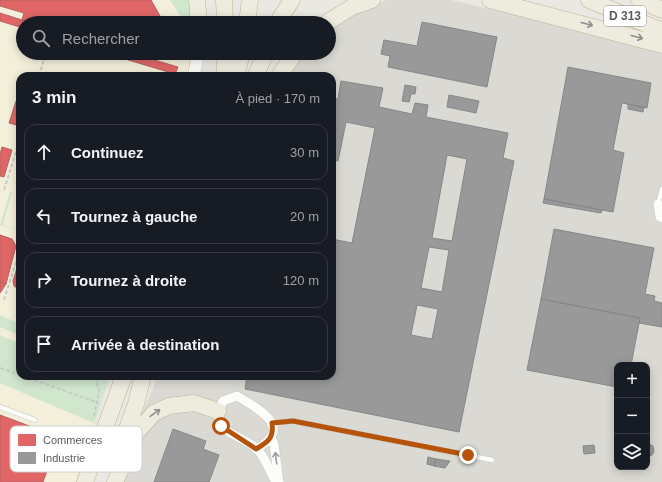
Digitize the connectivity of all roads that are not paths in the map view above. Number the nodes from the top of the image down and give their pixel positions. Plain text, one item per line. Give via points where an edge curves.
1 (197, 0) edge
2 (224, 0) edge
3 (250, 0) edge
4 (292, 0) edge
5 (372, 0) edge
6 (490, 0) edge
7 (509, 0) edge
8 (589, 0) edge
9 (639, 0) edge
10 (662, 10) edge
11 (198, 16) edge
12 (225, 16) edge
13 (248, 16) edge
14 (282, 16) edge
15 (336, 17) edge
16 (562, 18) junction
17 (662, 31) edge
18 (662, 44) edge
19 (197, 60) edge
20 (225, 60) edge
21 (240, 60) edge
22 (262, 60) edge
23 (290, 60) edge
24 (195, 72) edge
25 (224, 72) edge
26 (237, 72) edge
27 (258, 72) edge
28 (281, 72) edge
29 (662, 189) edge
30 (658, 204) joint
31 (662, 218) edge
32 (122, 380) edge
33 (142, 380) edge
34 (149, 380) edge
35 (136, 404) junction
36 (0, 407) edge
37 (218, 411) junction
38 (35, 420) dead end
39 (272, 423) junction
40 (100, 426) edge
41 (128, 426) edge
42 (142, 426) edge
43 (271, 438) junction
44 (256, 449) junction
45 (492, 460) dead end
46 (88, 472) edge
47 (111, 472) edge
48 (119, 472) edge
49 (85, 482) edge
50 (107, 482) edge
51 (115, 482) edge
52 (277, 482) edge

1 - 11 highway
2 - 12 highway
3 - 13 highway
4 - 14 highway
5 - 15 highway via 352,7
6 - 16 highway
7 - 16 highway
8 - 17 highway, D 313
9 - 10 highway, D 313
16 -> 18 highway
19 - 24 street
20 - 25 highway
21 - 26 highway
22 - 27 highway
23 - 28 highway
29 - 30 lane
30 - 31 street
32 - 40 highway via 105,405
33 - 35 highway
34 - 35 highway
35 - 41 highway
36 - 38 lane
37 - 39 street via 223,401 237,396 268,416
42 -> 37 highway via 154,413 169,406 194,402
37 - 44 street via 221,426
39 - 43 street
39 - 45 lane via 293,421
43 - 44 street
52 -> 43 street via 274,444
44 - 52 street
46 - 49 highway
47 - 50 highway
51 -> 48 highway

